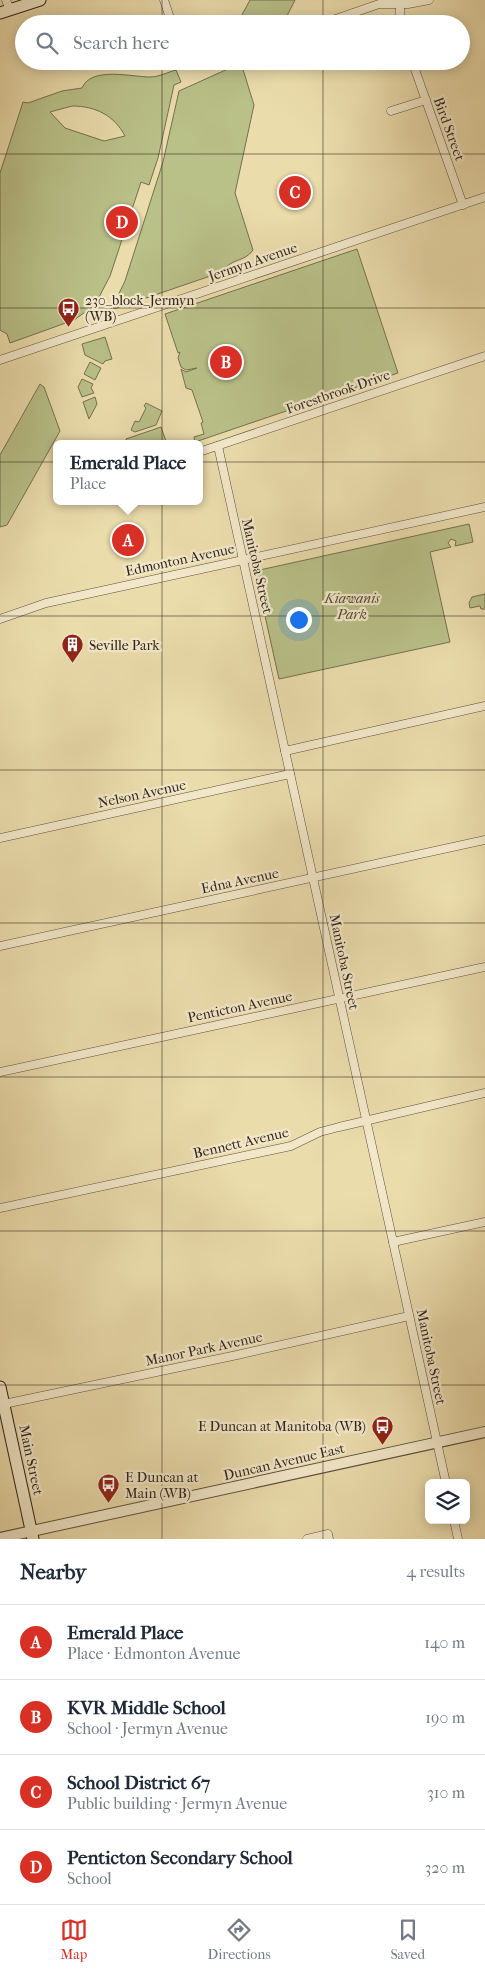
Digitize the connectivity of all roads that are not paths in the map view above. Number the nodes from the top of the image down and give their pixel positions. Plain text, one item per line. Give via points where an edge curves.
1 (40, 0) edge
2 (164, 0) edge
3 (429, 0) edge
4 (400, 4) junction
5 (5, 8) edge
6 (169, 15) edge
7 (347, 15) edge
8 (400, 15) edge
9 (415, 70) edge
10 (426, 100) junction
11 (391, 111) dead end
12 (485, 197) edge
13 (463, 205) junction
14 (485, 356) edge
15 (0, 360) edge
16 (218, 446) junction
17 (203, 451) edge
18 (485, 507) edge
19 (243, 559) junction
20 (0, 618) edge
21 (485, 706) edge
22 (285, 751) junction
23 (290, 774) junction
24 (0, 838) edge
25 (485, 840) edge
26 (312, 878) junction
27 (0, 946) edge
28 (485, 967) edge
29 (339, 998) junction
30 (0, 1072) edge
31 (485, 1093) edge
32 (366, 1120) junction
33 (0, 1208) edge
34 (485, 1222) edge
35 (393, 1242) junction
36 (409, 1316) junction
37 (0, 1387) edge
38 (4, 1404) junction
39 (485, 1432) edge
40 (437, 1442) junction
41 (445, 1479) edge
42 (455, 1524) edge
43 (32, 1535) edge
44 (0, 1538) edge
45 (306, 1539) edge
46 (329, 1539) edge
47 (458, 1539) edge

1 - 5 main road
2 - 6 street
3 - 4 street
4 - 7 street via 379,4
4 - 8 street
9 - 10 street, Bird Street
10 - 11 street
10 - 13 street, Bird Street
12 - 13 street, Jermyn Avenue
13 - 15 street, Jermyn Avenue
14 - 16 street, Forestbrook Drive
16 - 17 street, Forestbrook Drive
16 - 19 street, Manitoba Street
18 - 19 street, Edmonton Avenue
19 - 20 street, Edmonton Avenue via 46,603
19 - 22 street, Manitoba Street
21 - 22 street
22 - 23 street, Manitoba Street
23 - 24 street, Nelson Avenue
23 - 26 street, Manitoba Street
25 - 26 street, Edna Avenue
26 - 27 street, Edna Avenue
26 - 29 street, Manitoba Street
28 - 29 street, Penticton Avenue
29 - 30 street, Penticton Avenue
29 - 32 street, Manitoba Street
31 - 32 street, Bennett Avenue
32 - 33 street, Bennett Avenue via 320,1132 291,1146
32 - 35 street, Manitoba Street
34 - 35 street
35 - 36 street, Manitoba Street
36 - 38 street, Manor Park Avenue
36 - 40 street, Manitoba Street
37 - 38 main road, Main Street
38 - 43 main road, Main Street
39 - 40 street, Duncan Avenue East
40 - 41 street, Manitoba Street
40 - 43 street, Duncan Avenue East
42 - 47 street
43 - 44 street, Duncan Avenue East
45 - 46 street via 328,1534

